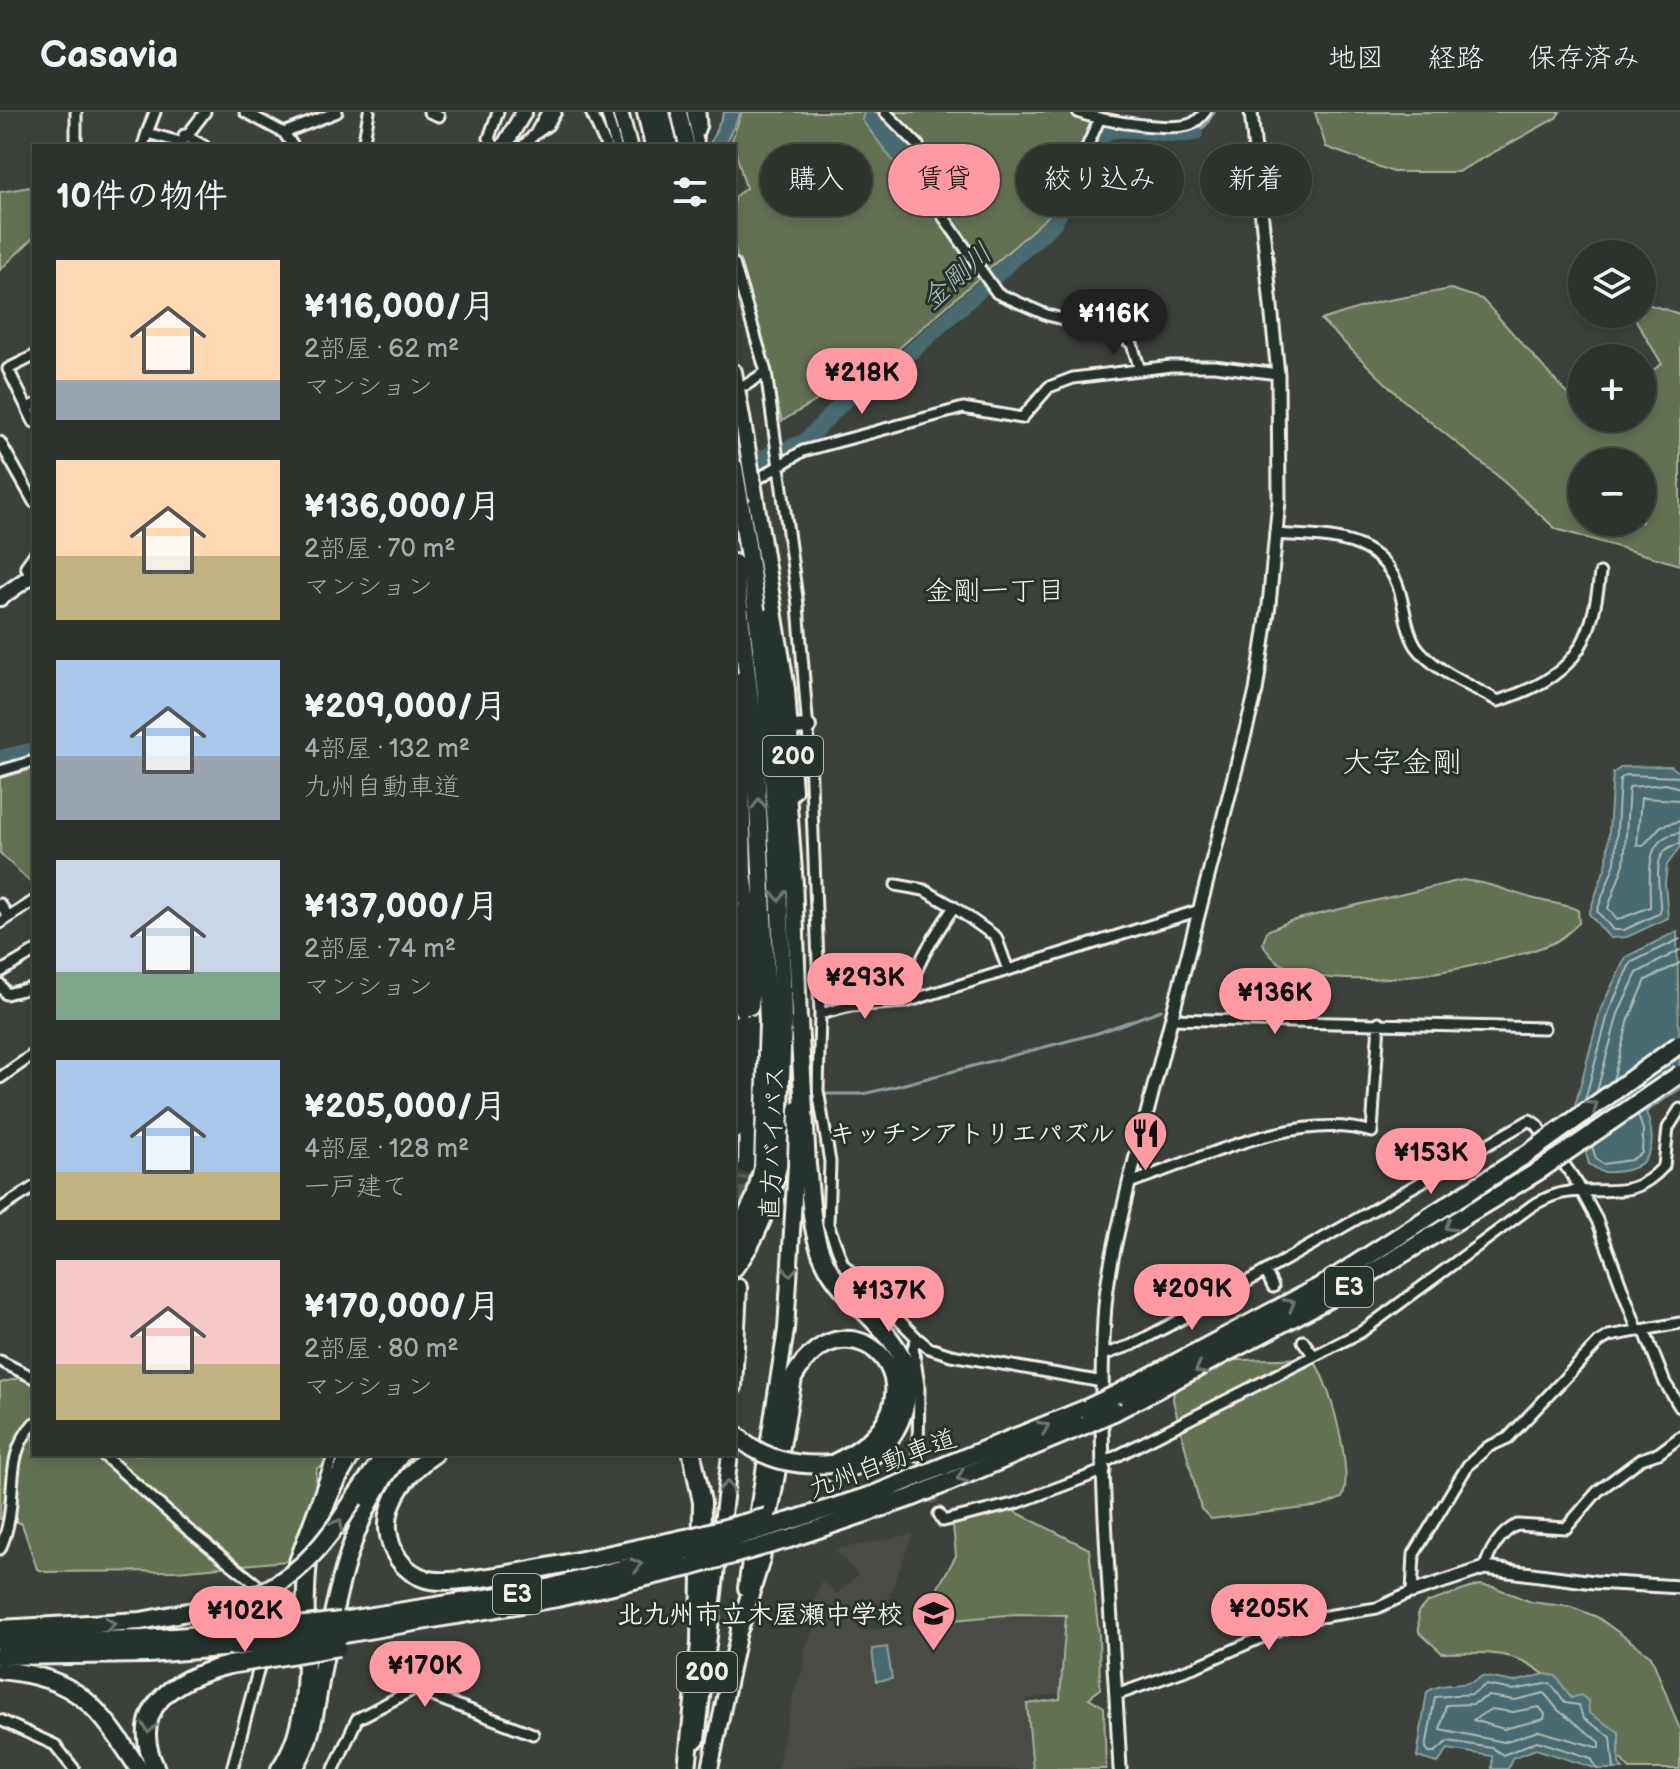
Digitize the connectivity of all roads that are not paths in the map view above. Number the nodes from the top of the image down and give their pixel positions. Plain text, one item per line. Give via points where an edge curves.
1 (76, 112) edge
2 (155, 112) edge
3 (205, 112) edge
4 (245, 112) edge
5 (337, 112) edge
6 (369, 112) edge
7 (498, 112) edge
8 (517, 112) edge
9 (524, 112) edge
10 (547, 112) edge
11 (556, 112) edge
12 (591, 112) edge
13 (606, 112) edge
14 (620, 112) edge
15 (646, 112) edge
16 (661, 112) edge
17 (679, 112) edge
18 (692, 112) edge
19 (700, 112) edge
20 (885, 112) edge
21 (1078, 112) edge
22 (1205, 112) edge
23 (1251, 112) edge
24 (1099, 120) junction
25 (147, 133) junction
26 (284, 133) junction
27 (535, 134) junction
28 (692, 140) edge
29 (181, 141) edge
30 (76, 144) edge
31 (144, 144) edge
32 (292, 144) edge
33 (363, 144) edge
34 (493, 144) edge
35 (505, 144) edge
36 (505, 144) edge
37 (525, 144) edge
38 (605, 144) edge
39 (615, 144) edge
40 (628, 144) edge
41 (654, 144) edge
42 (669, 144) edge
43 (1088, 144) edge
44 (736, 271) edge
45 (32, 357) edge
46 (1140, 370) junction
47 (766, 372) junction
48 (1278, 374) junction
49 (736, 383) edge
50 (746, 385) dead end
51 (31, 407) edge
52 (0, 442) edge
53 (778, 467) junction
54 (736, 474) edge
55 (743, 497) edge
56 (32, 498) edge
57 (1275, 534) junction
58 (746, 539) junction
59 (1600, 573) dead end
60 (32, 576) edge
61 (736, 580) edge
62 (0, 598) edge
63 (736, 668) edge
64 (808, 727) junction
65 (791, 728) junction
66 (32, 762) edge
67 (0, 771) edge
68 (794, 885) junction
69 (896, 885) dead end
70 (32, 902) edge
71 (0, 904) edge
72 (954, 907) junction
73 (1200, 910) junction
74 (4, 920) edge
75 (736, 926) edge
76 (32, 953) edge
77 (736, 955) edge
78 (1008, 970) junction
79 (0, 972) edge
80 (0, 984) edge
81 (32, 988) edge
82 (906, 1002) junction
83 (820, 1014) junction
84 (747, 1017) junction
85 (1171, 1019) junction
86 (783, 1021) junction
87 (1379, 1022) junction
88 (1544, 1028) dead end
89 (1680, 1044) edge
90 (32, 1055) edge
91 (736, 1074) edge
92 (817, 1074) junction
93 (1680, 1074) edge
94 (0, 1078) edge
95 (1680, 1109) edge
96 (736, 1113) edge
97 (736, 1139) edge
98 (824, 1139) junction
99 (802, 1165) junction
100 (758, 1169) junction
101 (1129, 1183) junction
102 (32, 1188) edge
103 (1581, 1191) junction
104 (0, 1209) edge
105 (736, 1237) edge
106 (736, 1265) edge
107 (1266, 1272) junction
108 (739, 1287) dead end
109 (1273, 1287) tunnel mouth
110 (1680, 1323) edge
111 (1642, 1332) junction
112 (917, 1338) junction
113 (1303, 1341) tunnel mouth
114 (736, 1347) edge
115 (1103, 1355) junction
116 (1314, 1356) junction
117 (0, 1361) edge
118 (32, 1377) edge
119 (1103, 1382) junction
120 (1117, 1403) junction
121 (1680, 1407) edge
122 (1085, 1417) junction
123 (32, 1424) edge
124 (736, 1435) edge
125 (1680, 1437) edge
126 (736, 1448) edge
127 (104, 1456) edge
128 (333, 1456) edge
129 (351, 1456) edge
130 (373, 1456) edge
131 (385, 1456) edge
132 (400, 1456) edge
133 (411, 1456) edge
134 (432, 1456) edge
135 (693, 1456) edge
136 (730, 1456) edge
137 (918, 1456) tunnel mouth
138 (1105, 1466) junction
139 (833, 1468) junction
140 (354, 1499) junction
141 (939, 1514) dead end
142 (787, 1525) junction
143 (352, 1540) junction
144 (0, 1549) edge
145 (691, 1551) junction
146 (1485, 1568) junction
147 (1680, 1587) edge
148 (1412, 1592) junction
149 (274, 1598) junction
150 (740, 1627) junction
151 (339, 1634) junction
152 (2, 1649) edge
153 (1116, 1695) junction
154 (0, 1720) edge
155 (533, 1734) dead end
156 (74, 1769) edge
157 (139, 1769) edge
158 (156, 1769) edge
159 (232, 1769) edge
160 (280, 1769) edge
161 (293, 1769) edge
162 (334, 1769) edge
163 (690, 1769) edge
164 (710, 1769) edge
165 (719, 1769) edge
166 (1120, 1769) edge

1 - 30 street
2 - 25 street
3 - 29 street
4 - 26 street
5 - 26 street
6 - 33 street
7 - 34 street via 489,138
8 - 35 highway
9 - 36 highway
10 - 27 street
11 - 27 street
12 - 38 street
13 - 39 street
14 - 40 highway
15 - 41 highway
16 - 42 highway
17 - 28 highway
18 - 28 street
19 - 28 street via 701,125
20 - 46 street via 918,145 933,202 997,293 1047,315 1118,333 1132,344
21 - 24 street
22 - 24 street via 1192,124 1175,127
23 - 48 street
24 - 43 street
25 - 29 street
25 - 31 street
26 - 32 street
27 - 37 street
44 - 47 street
45 - 51 street via 8,369
46 - 48 street via 1214,366
46 - 53 street via 1059,382 1022,418 963,408 849,436 803,451
47 - 50 street
47 - 53 street
48 - 57 street
49 - 55 highway, 200, bridge via 746,440
52 - 56 street
53 - 55 street
53 - 64 street via 798,605
54 - 55 highway, bridge
55 - 58 highway
55 - 65 highway, 200 via 775,609
57 - 59 street via 1341,539 1366,547 1396,580 1414,643 1427,659 1498,701 1571,663 1583,647
57 - 73 street via 1256,691
58 - 68 highway via 779,686
58 -> 86 highway via 775,822
60 - 62 highway
86 -> 61 highway
63 - 84 highway via 743,873 754,953
64 - 65 highway
64 - 83 street
65 - 68 highway, 200
66 - 67 street
68 - 86 highway, 200
69 - 72 street via 924,890
70 - 74 street
71 - 74 street
72 - 78 street via 996,937
72 - 82 street via 920,956
73 - 78 street
73 - 85 street
75 - 84 highway, 直方バイパス
76 - 79 street
77 - 84 highway
78 - 82 street
80 - 81 street via 6,994
82 - 83 street
83 - 92 street
84 - 96 highway, bridge
84 - 100 highway, 直方バイパス, bridge
85 - 87 street
85 - 101 street
86 - 99 highway, bridge
86 - 100 highway, bridge
87 - 88 street
87 - 101 street via 1372,1132 1315,1125
120 -> 89 highway, 九州自動車道 / E3, bridge via 1326,1283 1530,1152
90 - 94 street
91 - 92 street
92 - 98 street
93 -> 120 highway, 九州自動車道 / E3, bridge via 1540,1170 1334,1296
95 - 103 street via 1668,1128 1664,1166 1658,1172 1635,1188
97 - 98 street
98 - 112 street via 830,1162 832,1243 843,1264
99 - 139 highway via 824,1261 889,1336 905,1364 906,1399 894,1434 863,1464
99 -> 150 highway, 直方バイパス / 200 via 784,1344
100 - 105 highway via 755,1198
100 - 106 highway via 770,1202
101 - 115 street via 1112,1260
102 - 104 street
103 - 107 street via 1530,1120
103 - 111 street
103 - 116 street via 1533,1205 1361,1332
107 - 109 street
107 - 115 street via 1132,1345
108 - 114 highway
110 - 111 street
111 - 121 street
111 - 148 street via 1599,1342 1508,1438 1468,1465 1414,1554
112 - 119 street via 951,1355
112 - 137 street via 913,1348 919,1385
113 - 116 street
115 - 119 street
116 - 138 street
117 - 118 street
119 - 138 street
120 - 122 highway, 九州自動車道 / E3, bridge
142 -> 122 highway, 九州自動車道 / E3
122 -> 142 highway, 九州自動車道 / E3 via 913,1497
123 - 144 street via 15,1435 6,1450 6,1524
124 - 139 highway, bridge via 780,1461
125 - 146 street via 1598,1491 1566,1528 1511,1528 1488,1556
126 - 139 highway via 780,1471 807,1475
127 - 149 street
128 - 149 street via 296,1561
129 - 160 highway via 317,1526 307,1572 303,1706 295,1742
130 - 140 highway
131 - 140 highway
132 - 143 highway via 374,1490
133 - 143 highway via 388,1480
134 - 145 highway via 405,1478 388,1524 395,1556 428,1580
135 - 163 highway via 702,1502 700,1644
163 -> 136 highway, 200
138 - 141 street via 1017,1503 943,1521
138 - 153 street
139 - 150 highway via 878,1436 894,1404 893,1376 886,1361 874,1347 859,1341 823,1344 793,1378 761,1559
152 -> 140 highway, bridge via 234,1603 270,1589 326,1543
142 - 145 highway, bridge
142 - 145 highway, 九州自動車道 / E3, bridge
143 - 161 highway via 336,1592 307,1742
151 -> 145 highway, 九州自動車道 / E3
145 - 151 highway, 九州自動車道 / E3 via 557,1598 441,1627
146 - 147 street
146 - 148 street
148 - 153 street via 1377,1608 1301,1620
149 - 159 street
150 - 164 highway, 直方バイパス / 200
150 - 165 highway
151 - 152 highway, 九州自動車道 / E3, bridge
151 -> 158 highway, bridge via 187,1678 167,1691 154,1707 147,1740
152 - 157 highway via 44,1678 82,1695 107,1718
153 - 166 street
154 - 156 street via 55,1745
155 - 162 street via 414,1689 357,1719

